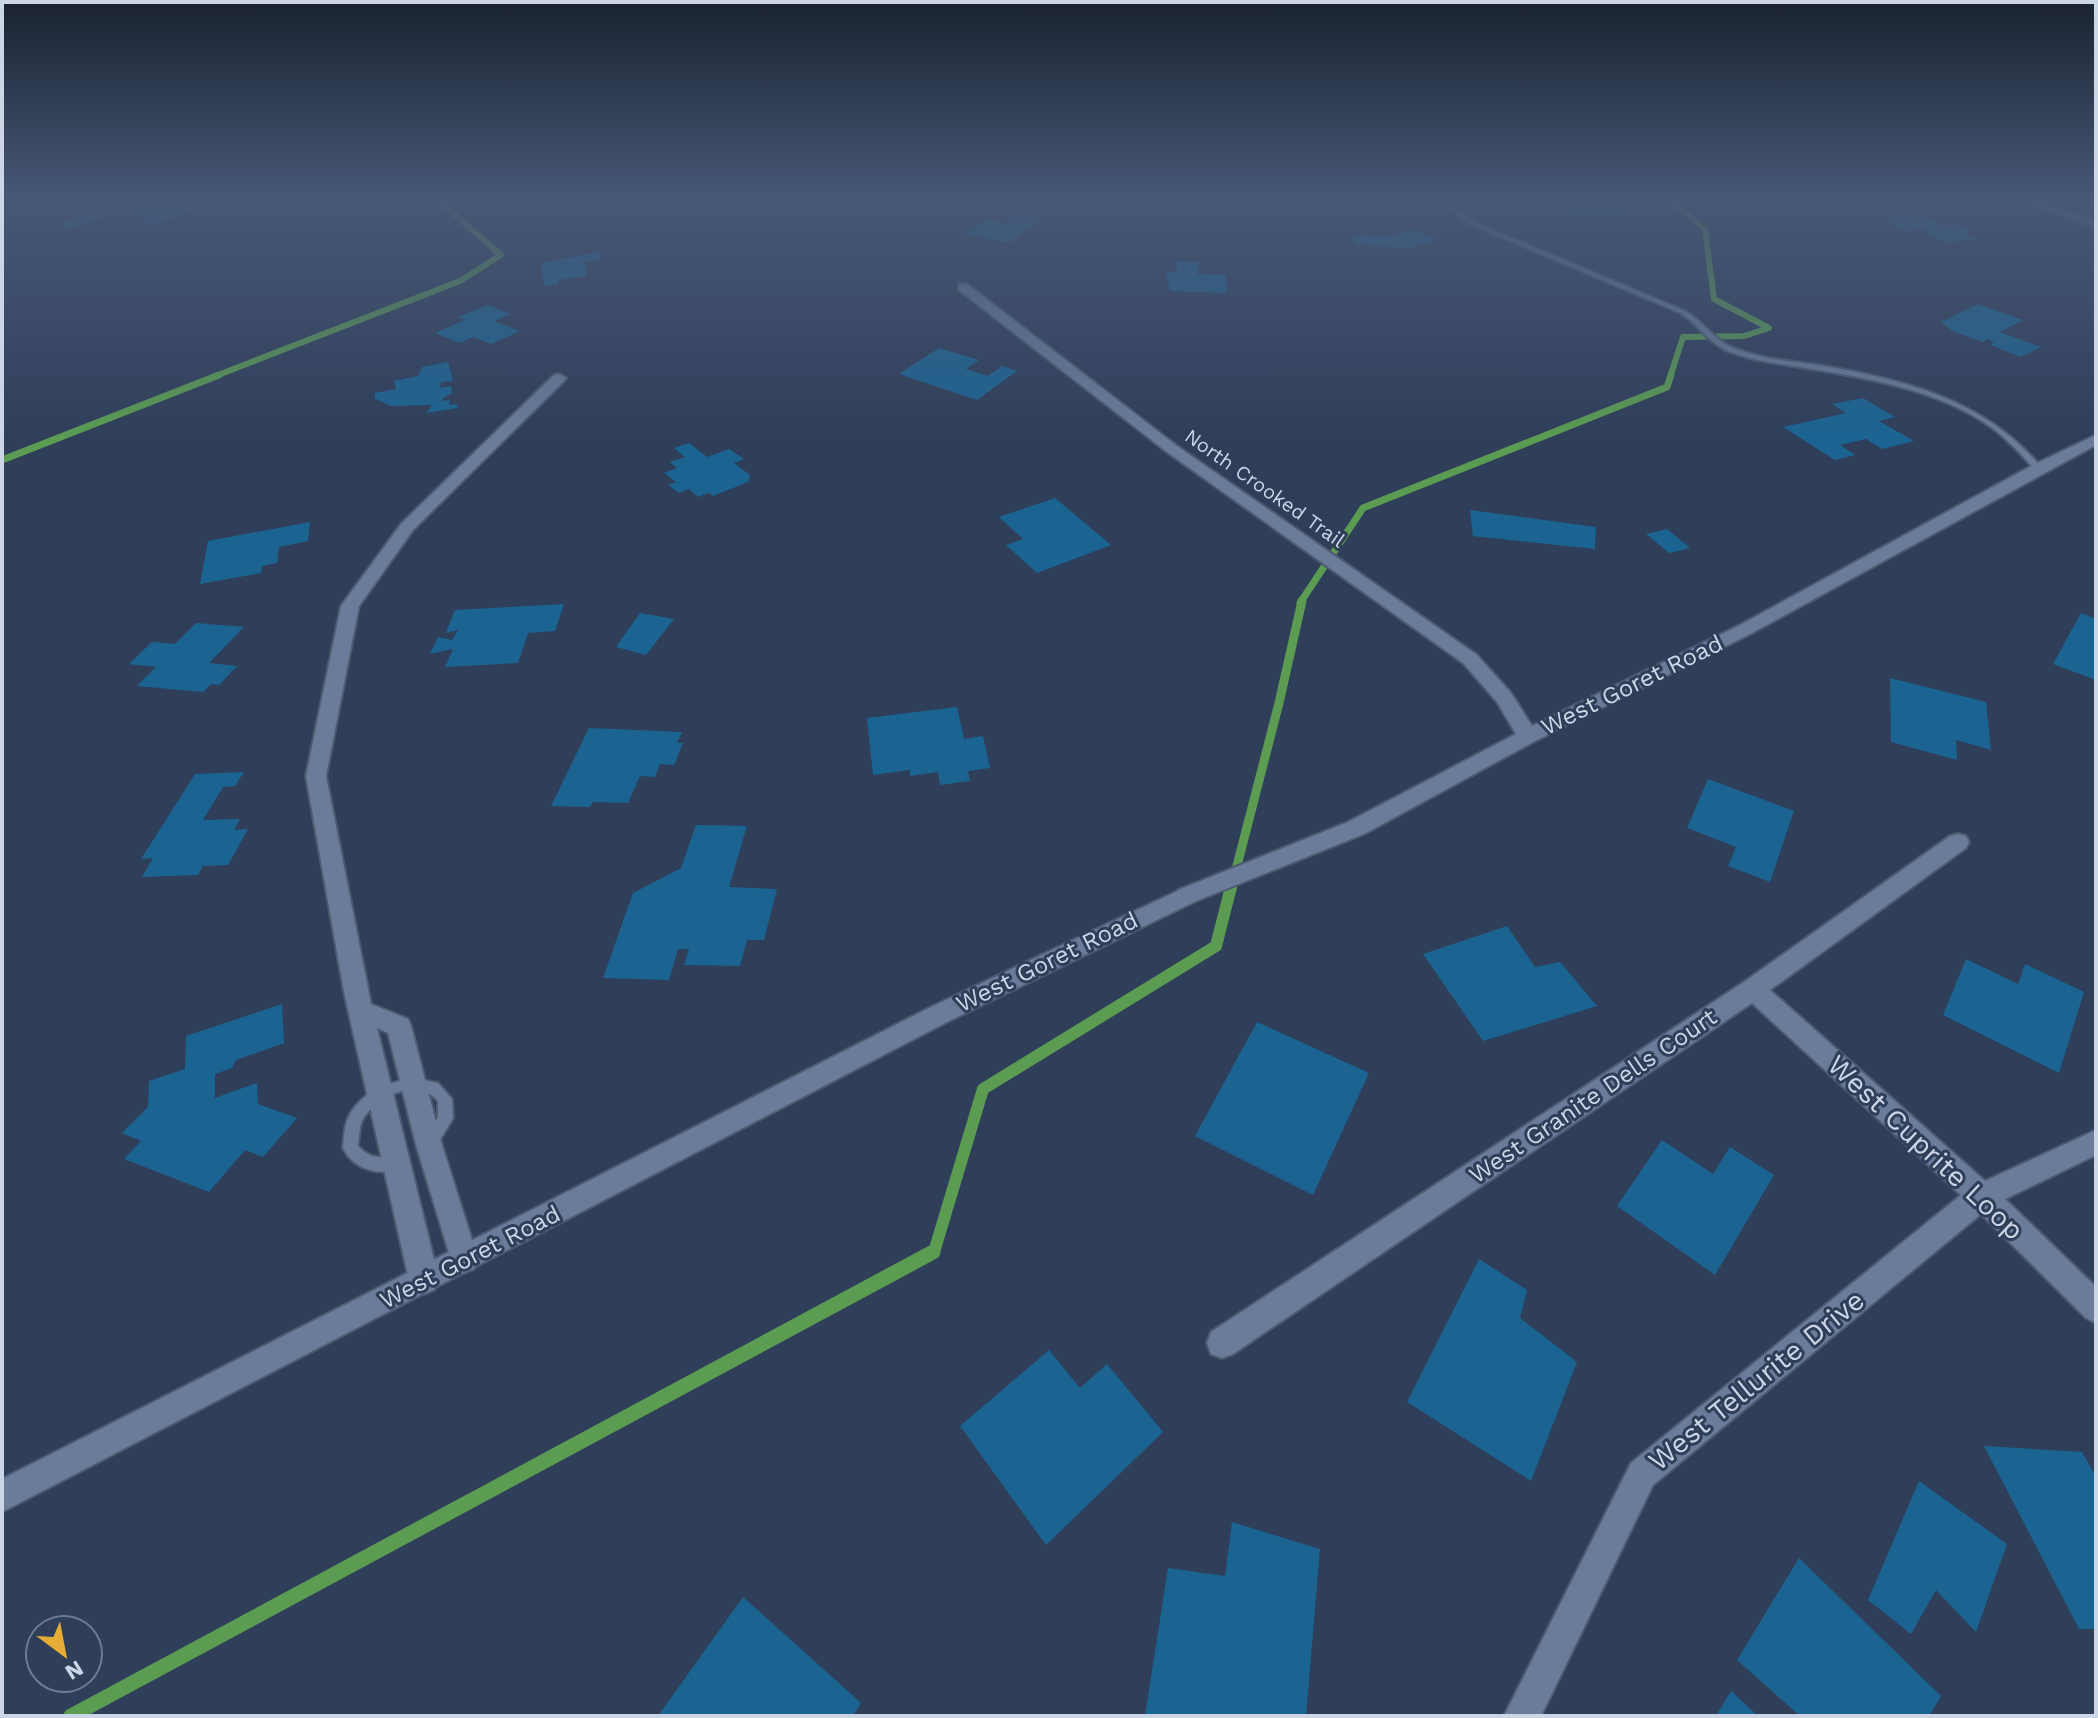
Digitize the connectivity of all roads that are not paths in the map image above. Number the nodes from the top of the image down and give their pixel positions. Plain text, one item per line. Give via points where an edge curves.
1 (1607, 279) edge
2 (963, 287) dead end
3 (559, 378) dead end
4 (2096, 439) edge
5 (2038, 468) junction
6 (1528, 736) junction
7 (1958, 842) dead end
8 (1753, 989) junction
9 (361, 1011) junction
10 (414, 1083) junction
11 (381, 1093) junction
12 (2096, 1142) edge
13 (396, 1164) junction
14 (1982, 1196) junction
15 (464, 1259) junction
16 (424, 1280) junction
17 (2096, 1308) edge
18 (1222, 1343) dead end
19 (2, 1496) edge
20 (1522, 1716) edge

1 - 5 lane via 1689,316 1724,347 1891,380 1938,397 1991,424 2023,447
2 - 6 street, North Crooked Trail via 1172,449 1470,659
3 - 9 street via 407,527 350,606 316,776
4 - 5 street, West Goret Road
5 - 6 street, West Goret Road via 1746,629
6 - 15 street, West Goret Road via 1356,828 1186,896 940,1014
7 - 8 street, West Granite Dells Court
8 - 14 street, West Cuprite Loop
8 - 18 street, West Granite Dells Court
9 - 10 street via 399,1026
9 - 11 street
10 - 11 lane
10 - 15 street
11 - 13 street
11 - 13 lane via 353,1122 350,1148 368,1164
12 - 14 street, West Tellurite Drive
13 - 16 street
14 - 17 street, West Cuprite Loop
14 - 20 street, West Tellurite Drive via 1642,1474
15 - 16 street, West Goret Road
16 - 19 street, West Goret Road

